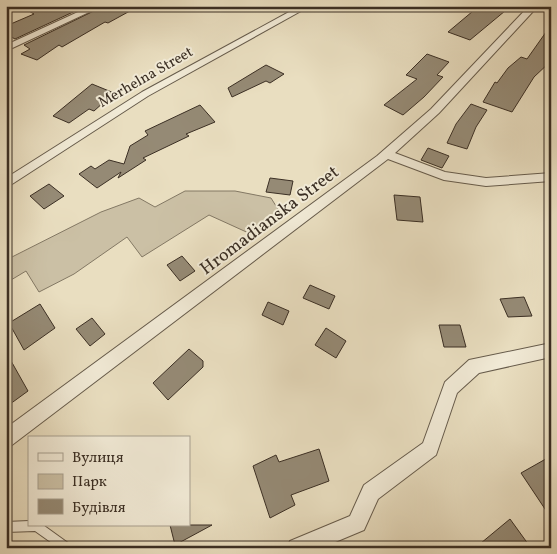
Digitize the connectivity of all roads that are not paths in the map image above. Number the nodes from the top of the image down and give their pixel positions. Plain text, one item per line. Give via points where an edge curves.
1 (98, 6) edge
2 (306, 6) edge
3 (532, 6) edge
4 (6, 48) edge
5 (387, 154) junction
6 (551, 177) edge
7 (6, 184) edge
8 (551, 350) edge
9 (6, 440) edge
10 (6, 527) edge
11 (65, 548) edge
12 (297, 548) edge

1 - 4 street
2 - 7 street, Merhelna Street via 145,94
3 - 5 street, Hromadianska Street via 435,110
5 - 6 street via 444,176 486,182
5 - 9 street, Hromadianska Street
8 - 12 street via 475,366 451,388 430,449 371,492 357,523
10 - 11 lane via 36,526

